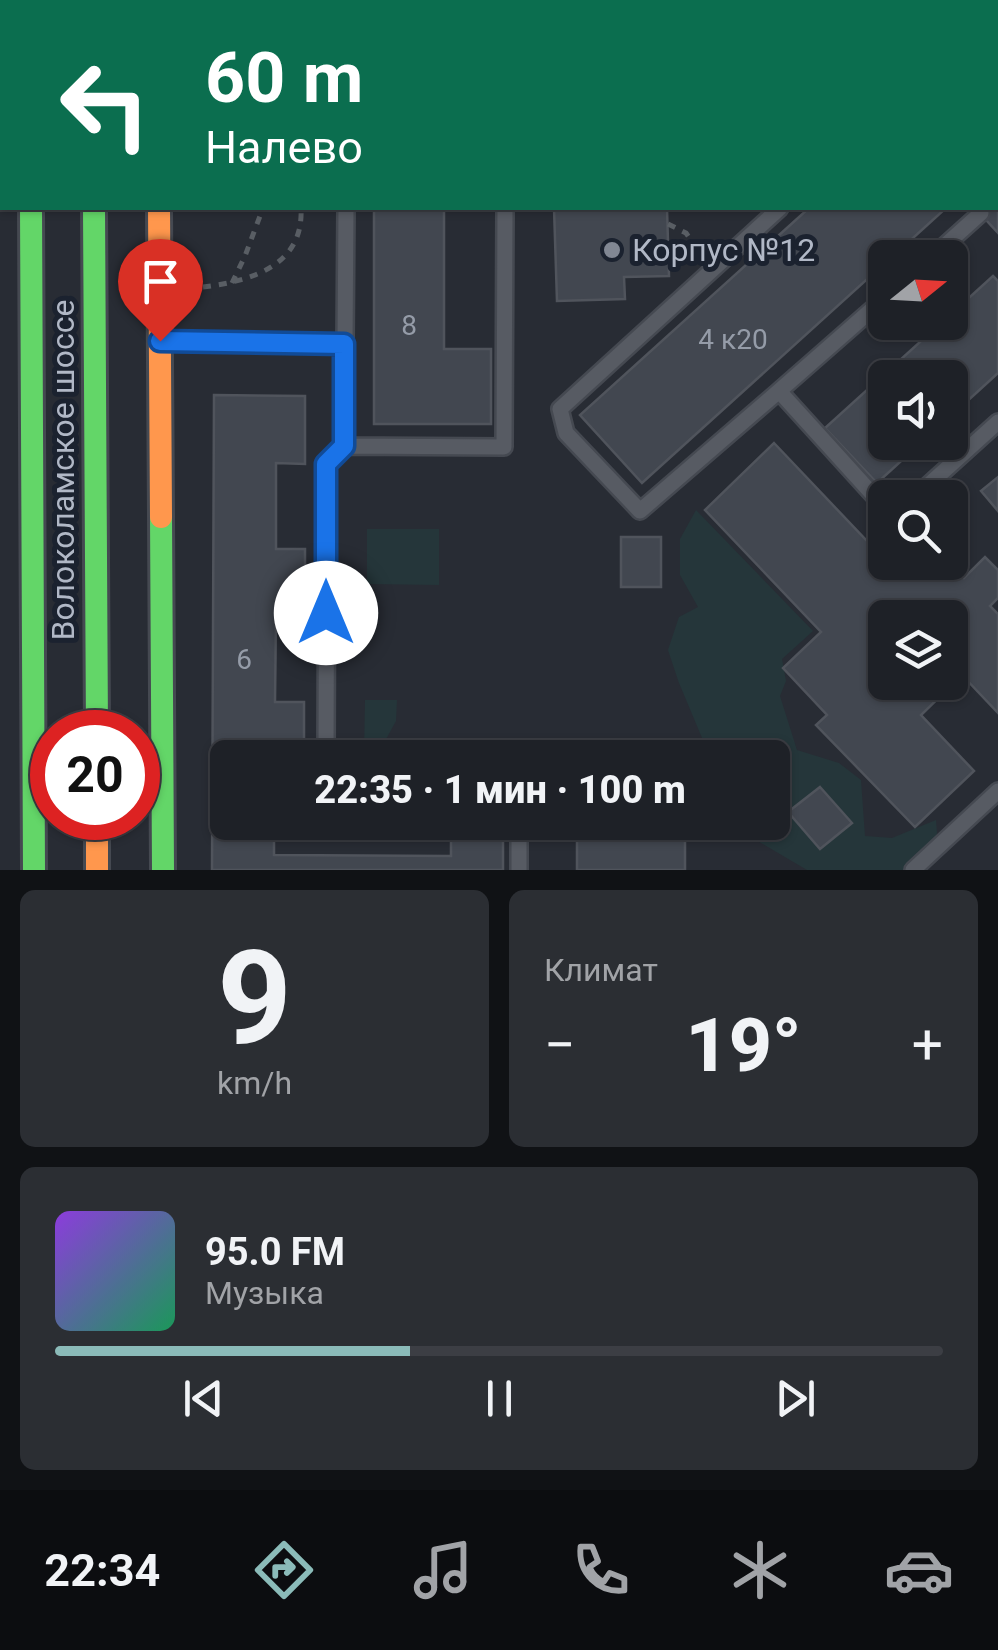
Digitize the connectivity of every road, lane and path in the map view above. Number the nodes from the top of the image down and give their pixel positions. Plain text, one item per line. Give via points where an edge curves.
1 (31, 210) edge
2 (94, 210) edge
3 (159, 210) edge
4 (262, 210) edge
5 (301, 210) edge
6 (346, 210) edge
7 (506, 210) edge
8 (778, 210) edge
9 (981, 214) dead end
10 (668, 224) dead end
11 (951, 240) edge
12 (712, 271) junction
13 (232, 283) junction
14 (204, 287) dead end
15 (868, 313) edge
16 (160, 341) junction
17 (344, 344) junction
18 (778, 391) junction
19 (998, 422) edge
20 (344, 446) junction
21 (934, 480) edge
22 (868, 489) edge
23 (97, 710) edge
24 (326, 740) edge
25 (998, 791) edge
26 (97, 840) edge
27 (519, 840) edge
28 (34, 870) edge
29 (97, 870) edge
30 (163, 870) edge
31 (519, 870) edge
32 (913, 870) edge

1 - 28 main road, Волоколамское шоссе
2 - 23 main road, Волоколамское шоссе
3 - 16 main road
4 - 13 path
5 - 13 path via 288,256
6 - 17 lane
7 - 20 lane via 504,448
8 - 12 lane
9 - 11 lane
10 - 12 path via 686,233
12 - 18 lane via 560,409 566,433 640,510
13 - 14 path
15 - 18 lane
16 - 17 lane
16 - 30 main road
17 - 20 lane
18 - 22 lane
19 - 21 lane
20 - 24 lane via 326,464
25 - 32 lane
26 - 29 main road
27 - 31 lane

